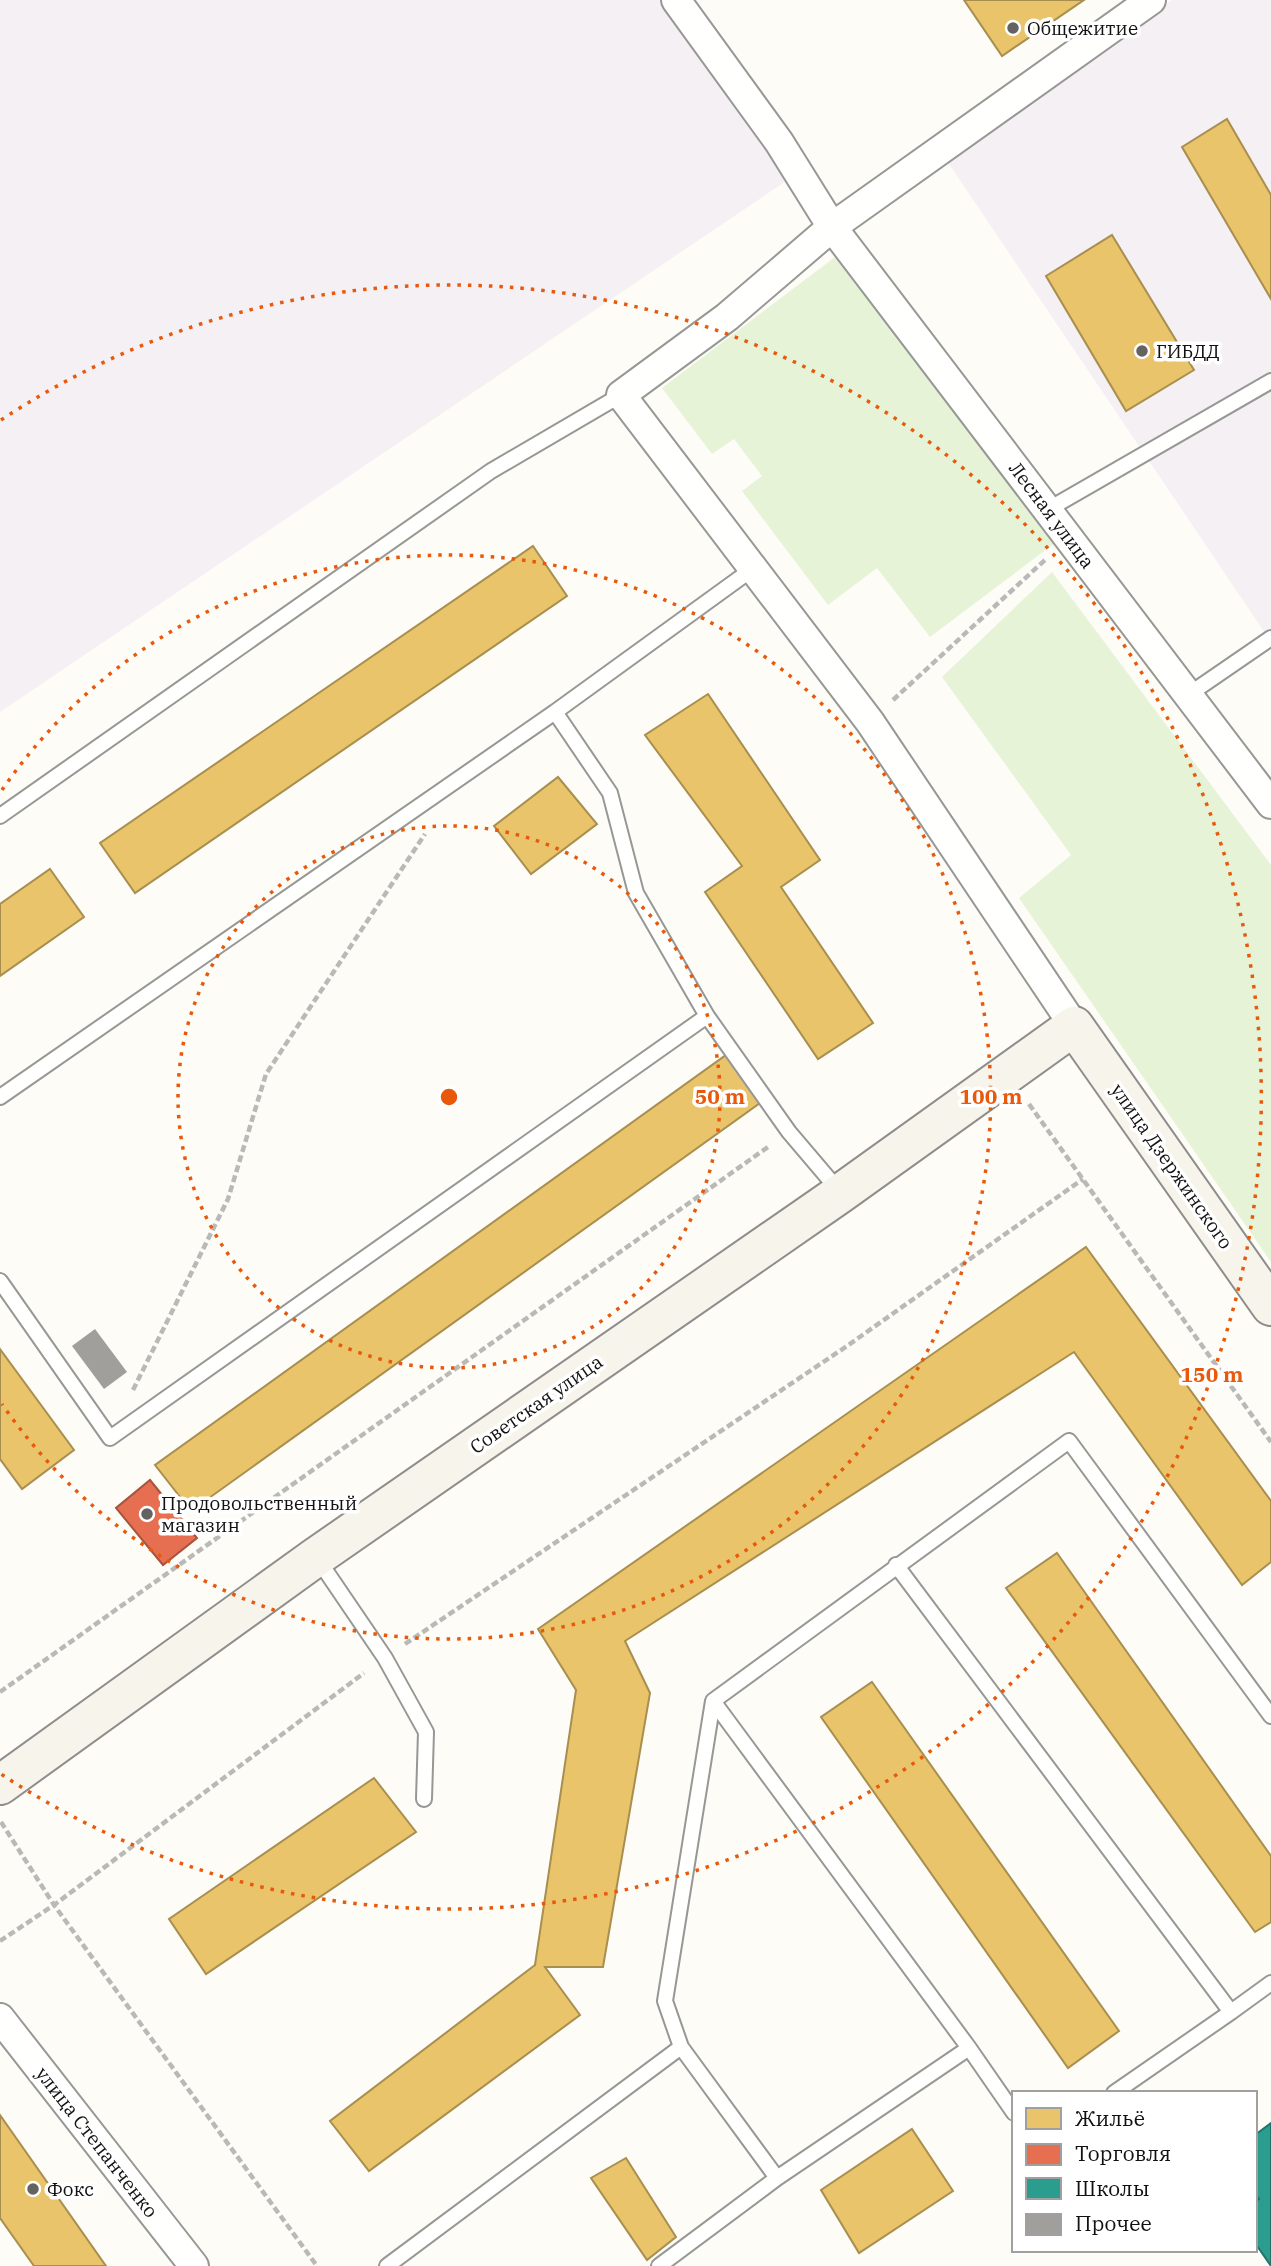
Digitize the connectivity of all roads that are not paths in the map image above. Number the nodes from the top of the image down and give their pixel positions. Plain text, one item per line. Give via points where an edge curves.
1 (676, 0) edge
2 (1151, 0) edge
3 (832, 227) junction
4 (1269, 388) edge
5 (621, 395) junction
6 (1047, 510) junction
7 (751, 570) junction
8 (1271, 638) edge
9 (1188, 695) junction
10 (555, 712) junction
11 (1271, 804) edge
12 (0, 816) edge
13 (708, 1016) junction
14 (1074, 1026) junction
15 (0, 1097) edge
16 (841, 1193) junction
17 (0, 1281) edge
18 (1271, 1306) edge
19 (316, 1557) junction
20 (896, 1565) junction
21 (713, 1701) junction
22 (1271, 1716) edge
23 (0, 1785) edge
24 (424, 1799) dead end
25 (1271, 1983) edge
26 (1231, 2012) junction
27 (0, 2018) edge
28 (681, 2047) junction
29 (969, 2048) junction
30 (1117, 2091) edge
31 (1012, 2110) edge
32 (777, 2178) junction
33 (194, 2266) edge
34 (387, 2266) edge
35 (659, 2266) edge

1 - 3 street, Лесная улица via 779,142
2 - 3 street
3 - 5 street via 727,317
3 - 6 street, Лесная улица
4 - 6 lane
5 - 7 street
5 - 12 lane via 491,471
6 - 9 street, Лесная улица
7 - 10 lane
7 - 14 street via 870,722
8 - 9 lane
9 - 11 street, Лесная улица
10 - 13 lane via 610,793 636,893
10 - 15 lane
13 - 16 lane via 789,1132
13 - 17 lane via 110,1438
14 - 16 street, Советская улица
14 - 18 street, улица Дзержинского
16 - 19 street, Советская улица
19 - 23 street, Советская улица
19 - 24 lane via 385,1658 426,1732
20 - 21 lane
20 - 22 lane via 1069,1441
20 - 26 lane
21 - 28 lane via 665,2001
21 - 29 lane
25 - 26 lane
26 - 30 lane
27 - 33 street, улица Степанченко
28 - 32 lane
28 - 34 lane
29 - 31 lane
29 - 32 lane
32 - 35 lane

